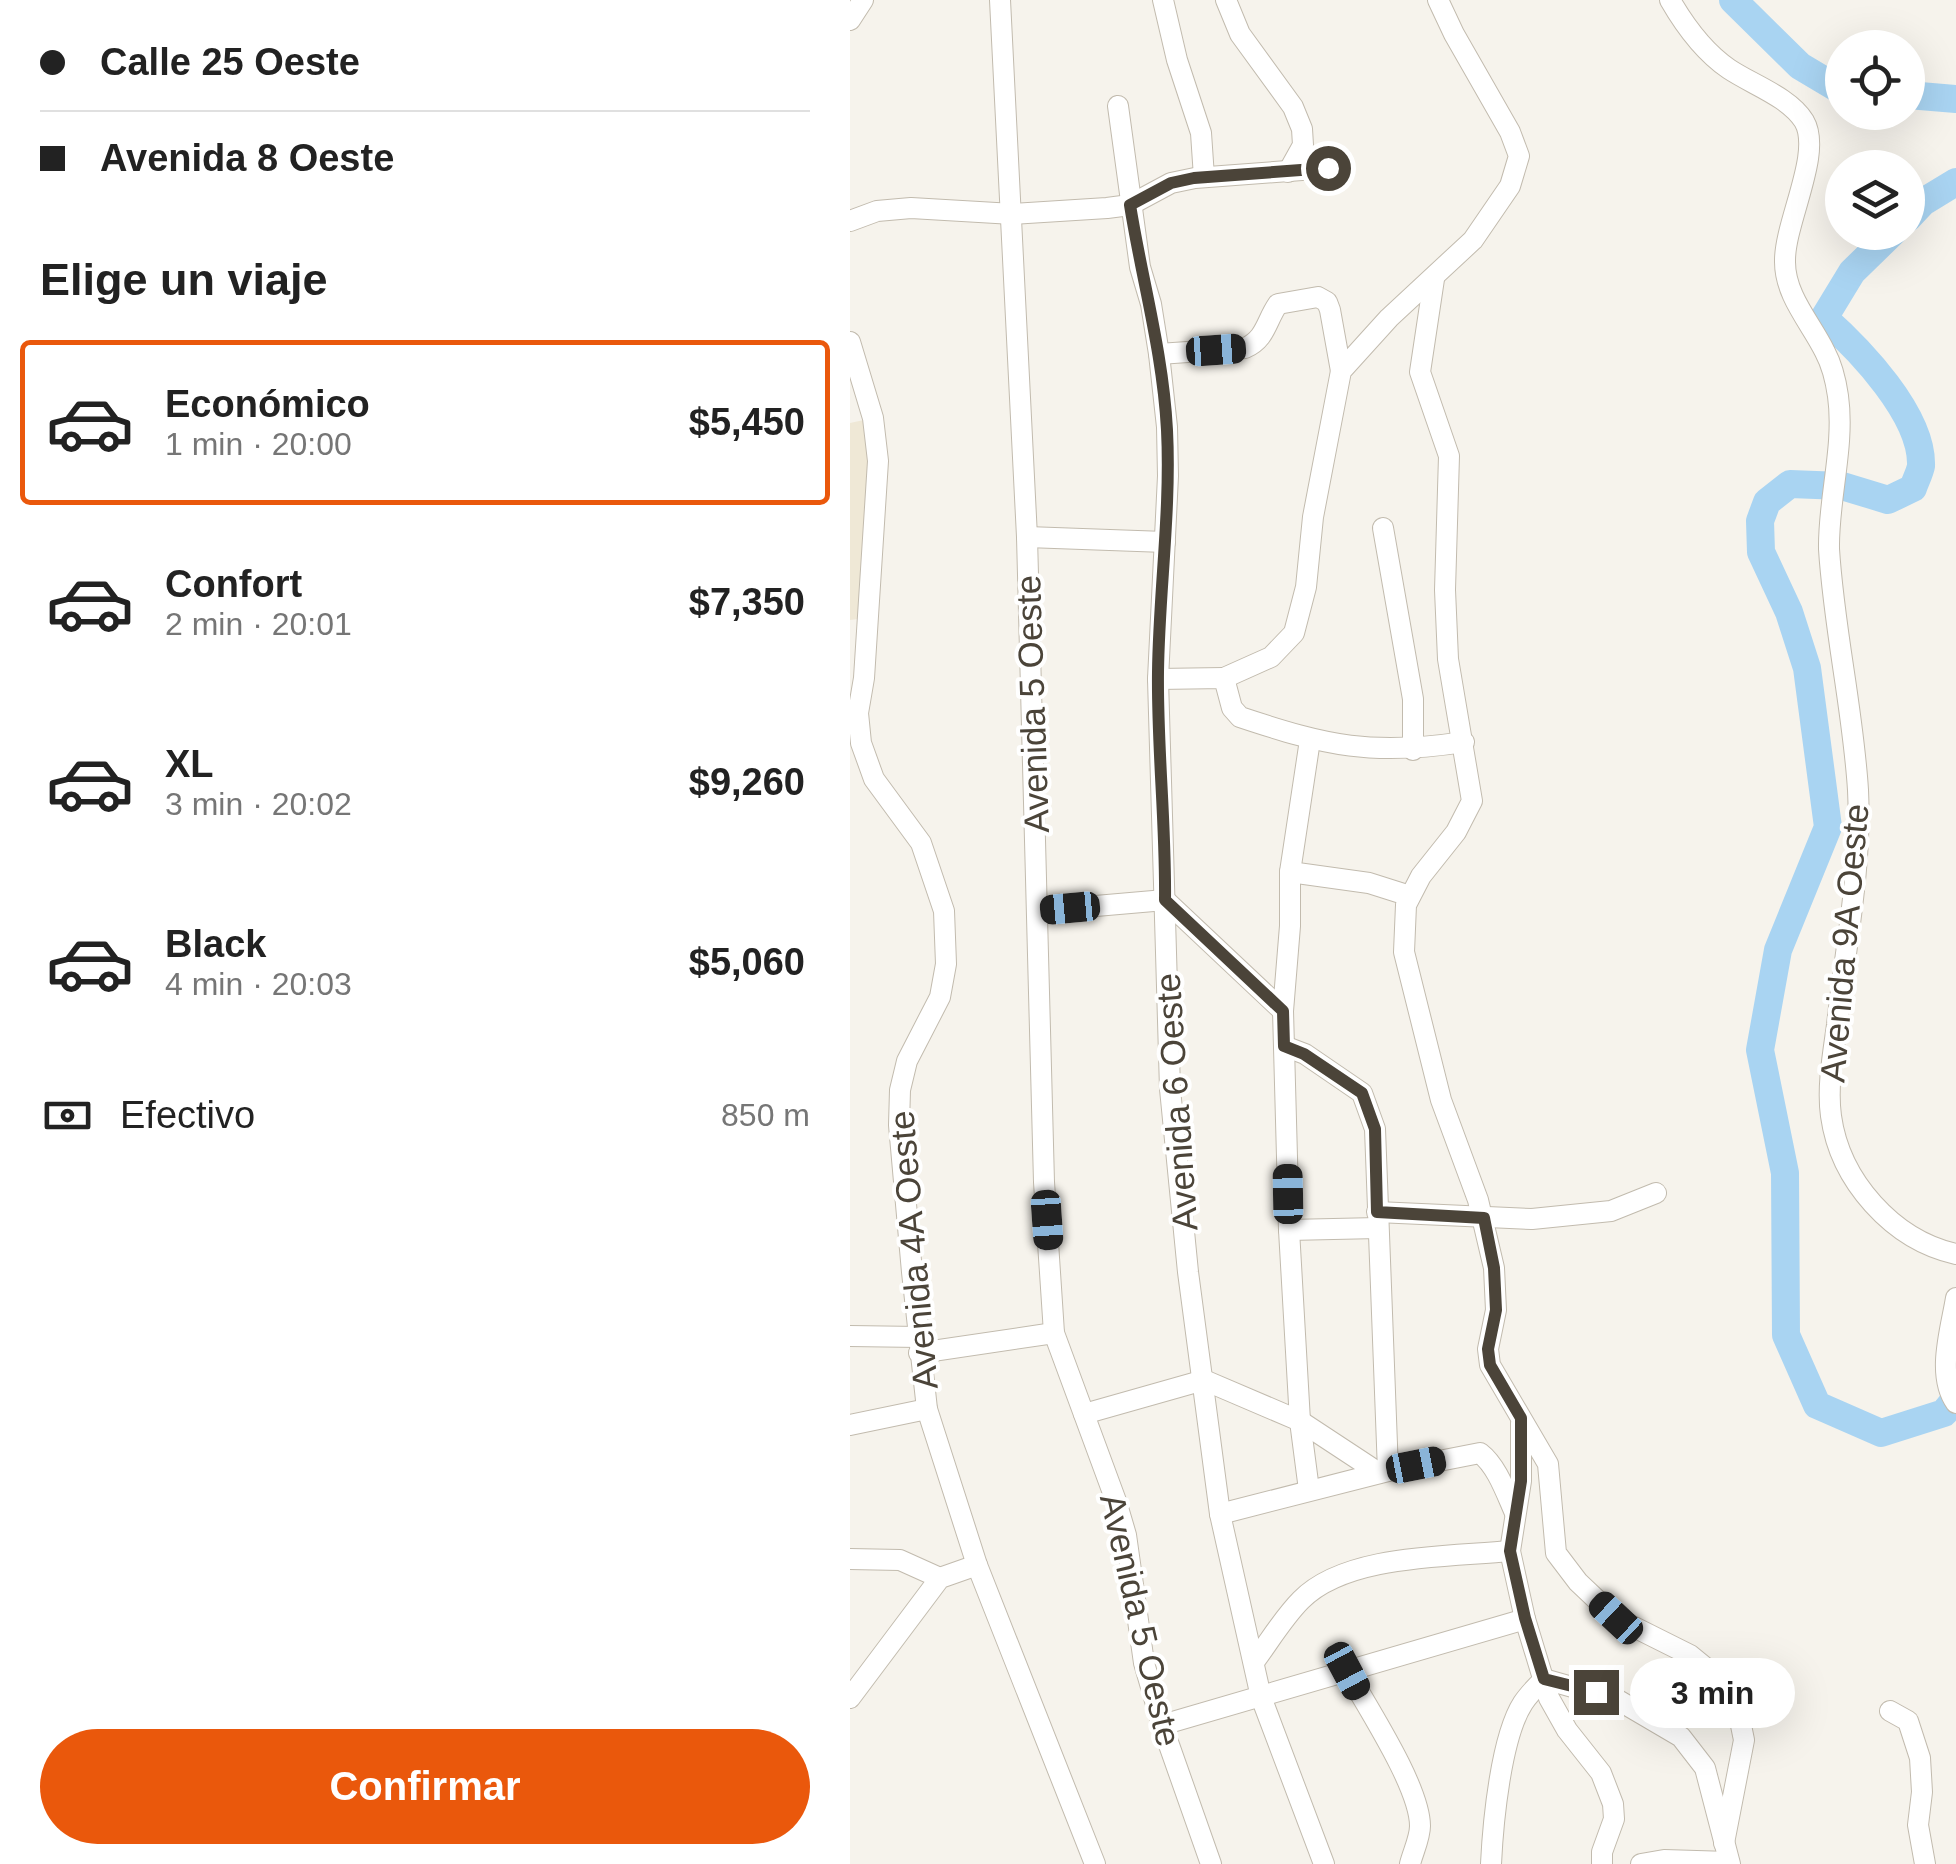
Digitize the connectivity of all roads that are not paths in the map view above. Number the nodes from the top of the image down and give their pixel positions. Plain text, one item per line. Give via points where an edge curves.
1 (863, 0) edge
2 (1000, 0) edge
3 (1163, 0) edge
4 (1226, 0) edge
5 (1438, 0) edge
6 (1670, 0) edge
7 (850, 20) edge
8 (1118, 106) dead end
9 (1328, 168) dead end
10 (1288, 172) junction
11 (1204, 177) junction
12 (1130, 205) junction
13 (1013, 214) junction
14 (850, 221) edge
15 (1434, 278) junction
16 (850, 342) edge
17 (1159, 354) junction
18 (1340, 370) junction
19 (1383, 528) dead end
20 (1027, 537) junction
21 (1165, 542) junction
22 (858, 648) edge
23 (1224, 678) junction
24 (1158, 680) junction
25 (1310, 740) junction
26 (1464, 742) junction
27 (1413, 750) junction
28 (1290, 872) junction
29 (1410, 896) junction
30 (1165, 900) junction
31 (1038, 911) junction
32 (1283, 1011) junction
33 (1284, 1046) junction
34 (1656, 1193) dead end
35 (1484, 1218) junction
36 (1378, 1220) junction
37 (1289, 1230) junction
38 (1956, 1254) edge
39 (1956, 1298) edge
40 (1054, 1333) junction
41 (850, 1336) edge
42 (918, 1345) junction
43 (1204, 1380) junction
44 (1953, 1400) edge
45 (928, 1410) junction
46 (1084, 1414) junction
47 (1521, 1418) junction
48 (1300, 1421) junction
49 (850, 1425) edge
50 (1383, 1472) junction
51 (1309, 1490) junction
52 (1220, 1514) junction
53 (1515, 1514) junction
54 (1510, 1551) junction
55 (850, 1559) edge
56 (977, 1565) junction
57 (940, 1578) junction
58 (1525, 1618) junction
59 (1254, 1662) junction
60 (1347, 1671) junction
61 (1544, 1679) junction
62 (1261, 1697) junction
63 (850, 1698) edge
64 (1890, 1711) dead end
65 (1162, 1725) junction
66 (1728, 1856) edge
67 (1094, 1864) edge
68 (1211, 1864) edge
69 (1324, 1864) edge
70 (1410, 1864) edge
71 (1491, 1864) edge
72 (1602, 1864) edge
73 (1641, 1864) edge
74 (1924, 1864) edge

1 - 7 street
2 - 13 street, Avenida 5 Oeste
3 - 11 street via 1201,133
4 - 10 street via 1240,34 1302,128 1303,145
5 - 15 street via 1518,156 1510,186 1473,240
6 - 38 street, Avenida 9A Oeste via 1725,66 1794,108 1811,145 1784,266 1789,288 1828,356 1838,397 1828,514 1831,589 1858,790 1831,1115 1843,1161 1872,1203 1932,1249
8 - 12 street, Avenida 6 Oeste
9 - 10 street
10 - 11 street
11 - 12 street via 1171,183
12 - 13 street
12 - 17 street, Avenida 6 Oeste
13 - 14 street via 911,208
13 - 20 street, Avenida 5 Oeste
15 - 18 street
15 - 26 street via 1420,372 1449,456 1448,659
16 - 22 street, Avenida 4A Oeste via 878,461
17 - 18 street via 1245,348 1256,343 1278,304 1318,297 1330,310
17 - 21 street, Avenida 6 Oeste via 1167,427
18 - 23 street via 1294,633 1271,657
19 - 27 street via 1413,699
20 - 21 street
20 - 31 street, Avenida 5 Oeste
21 - 24 street, Avenida 6 Oeste
22 - 42 street, Avenida 4A Oeste via 861,743 874,779 921,842 944,912 940,996 900,1090
23 - 24 street
23 - 25 street via 1240,716
24 - 30 street, Avenida 6 Oeste
25 - 27 street
25 - 28 street
26 - 27 street
26 - 29 street via 1472,801
28 - 29 street
28 - 32 street
29 - 35 street via 1404,952 1412,992 1441,1100
30 - 31 street
30 - 32 street
30 - 43 street, Avenida 6 Oeste via 1176,1166
31 - 40 street, Avenida 5 Oeste
32 - 33 street
33 - 36 street via 1362,1093 1375,1129
33 - 37 street
34 - 35 street via 1585,1216
35 - 36 street
35 - 47 street via 1496,1310 1490,1365
36 - 37 street
36 - 50 street
37 - 48 street
39 - 44 street via 1948,1346
40 - 42 street
40 - 46 street, Avenida 5 Oeste
41 - 42 street
42 - 45 street, Avenida 4A Oeste
43 - 46 street
43 - 48 street
43 - 52 street, Avenida 6 Oeste
45 - 49 street
45 - 56 street, Avenida 4A Oeste
46 - 65 street, Avenida 5 Oeste via 1126,1535 1144,1662
47 - 53 street
47 - 66 street via 1548,1464 1556,1553 1578,1582 1616,1618 1690,1655 1734,1691 1744,1740
48 - 50 street
48 - 51 street
50 - 51 street
50 - 53 street via 1480,1453
51 - 52 street
52 - 59 street, Avenida 6 Oeste
53 - 54 street
54 - 58 street
54 - 59 street via 1372,1565 1330,1580 1302,1598
55 - 57 street via 900,1560
56 - 57 street
56 - 67 street, Avenida 4A Oeste
57 - 63 street
58 - 60 street
58 - 61 street
59 - 62 street, Avenida 6 Oeste
60 - 62 street
60 - 70 street via 1416,1805 1420,1828
61 - 66 street via 1618,1700 1682,1737 1705,1768
61 - 71 street via 1511,1728
61 - 72 street via 1613,1804
62 - 65 street
62 - 69 street, Avenida 6 Oeste
64 - 74 street via 1908,1721 1920,1758
65 - 68 street, Avenida 5 Oeste
66 - 73 street

